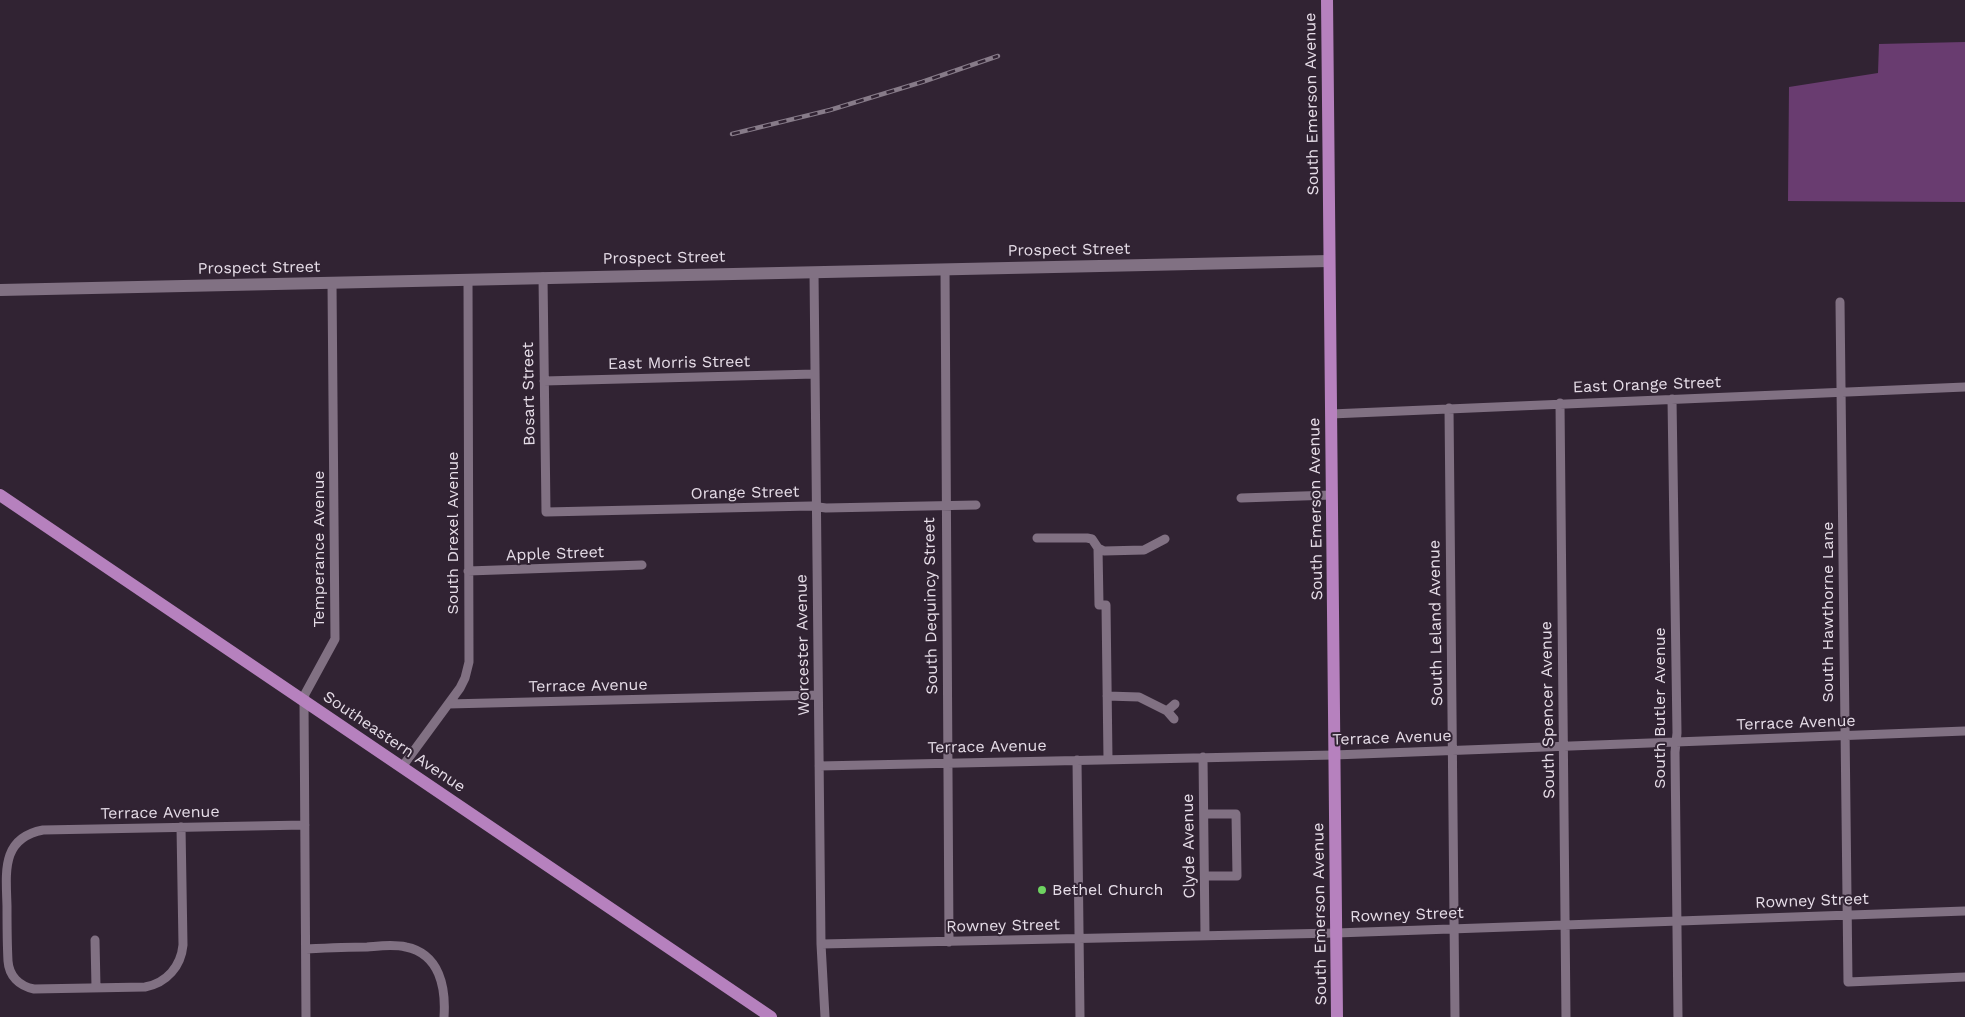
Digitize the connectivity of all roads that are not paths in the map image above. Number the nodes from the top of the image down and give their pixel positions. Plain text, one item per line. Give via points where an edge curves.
1 (1327, 0) edge
2 (1329, 261) junction
3 (944, 269) junction
4 (814, 272) junction
5 (543, 277) junction
6 (468, 279) junction
7 (332, 283) junction
8 (0, 290) edge
9 (1840, 302) dead end
10 (815, 374) junction
11 (544, 381) junction
12 (1965, 387) edge
13 (1842, 392) junction
14 (1672, 400) junction
15 (1560, 403) junction
16 (1449, 408) junction
17 (1331, 414) junction
18 (0, 495) edge
19 (1332, 495) junction
20 (1241, 498) dead end
21 (976, 505) dead end
22 (945, 506) junction
23 (816, 507) junction
24 (546, 512) joint
25 (1037, 538) dead end
26 (1165, 539) dead end
27 (1098, 548) junction
28 (642, 566) dead end
29 (468, 571) junction
30 (818, 695) junction
31 (1107, 696) junction
32 (304, 701) junction
33 (448, 704) junction
34 (1175, 704) dead end
35 (1167, 711) junction
36 (1174, 718) dead end
37 (1965, 731) edge
38 (1844, 736) junction
39 (1676, 742) junction
40 (1564, 746) junction
41 (1453, 750) junction
42 (1334, 755) junction
43 (1203, 757) junction
44 (1108, 759) junction
45 (1077, 760) junction
46 (948, 763) junction
47 (819, 766) junction
48 (402, 767) junction
49 (1204, 814) junction
50 (304, 825) junction
51 (181, 827) junction
52 (1204, 876) junction
53 (1965, 911) edge
54 (1847, 915) junction
55 (1676, 921) junction
56 (1566, 924) junction
57 (1455, 928) junction
58 (1336, 933) junction
59 (1205, 935) junction
60 (1079, 939) junction
61 (95, 940) dead end
62 (949, 942) junction
63 (821, 944) junction
64 (306, 949) junction
65 (1965, 977) edge
66 (96, 987) junction
67 (306, 1017) edge
68 (444, 1017) edge
69 (771, 1017) edge
70 (825, 1017) edge
71 (1080, 1017) edge
72 (1337, 1017) edge
73 (1456, 1017) edge
74 (1566, 1017) edge
75 (1678, 1017) edge

1 - 2 main road, South Emerson Avenue
2 - 3 main road, Prospect Street
2 - 17 main road, South Emerson Avenue
3 - 4 main road, Prospect Street
3 - 22 street, South Dequincy Street
4 - 5 main road, Prospect Street
4 - 10 street, Worcester Avenue
5 - 6 main road, Prospect Street
5 - 11 street, Bosart Street
6 - 7 main road, Prospect Street
6 - 29 street, South Drexel Avenue
7 - 8 main road, Prospect Street
7 - 32 street, Temperance Avenue via 334,639
9 - 13 street, South Hawthorne Lane
10 - 11 street, East Morris Street
10 - 23 street, Worcester Avenue
11 - 24 street, Bosart Street
12 - 13 street, East Orange Street
13 - 14 street, East Orange Street
13 - 38 street, South Hawthorne Lane
14 - 15 street, East Orange Street
14 - 39 street, South Butler Avenue
15 - 16 street, East Orange Street
15 - 40 street, South Spencer Avenue
16 - 17 street, East Orange Street
16 - 41 street, South Leland Avenue
17 - 19 main road, South Emerson Avenue
18 - 32 main road, Southeastern Avenue
19 - 20 street
19 - 42 main road, South Emerson Avenue
21 - 22 street, Orange Street
22 - 23 street, Orange Street
22 - 46 street, South Dequincy Street
23 - 24 street, Orange Street
23 - 30 street, Worcester Avenue
25 - 27 street via 1087,538 1092,539
26 - 27 street via 1138,551 1104,551
27 - 31 street via 1099,605 1106,605
28 - 29 street, Apple Street
29 - 33 street, South Drexel Avenue via 468,666 462,685
30 - 33 street, Terrace Avenue
30 - 47 street, Worcester Avenue
31 - 35 street via 1140,697
31 - 44 street
32 - 48 main road, Southeastern Avenue
32 - 50 street, Temperance Avenue
33 - 48 street, South Drexel Avenue
34 - 35 street
35 - 36 street
37 - 38 street, Terrace Avenue
38 - 39 street, Terrace Avenue
38 - 54 street, South Hawthorne Lane
39 - 40 street, Terrace Avenue
39 - 55 street, South Butler Avenue
40 - 41 street, Terrace Avenue
40 - 56 street, South Spencer Avenue
41 - 42 street, Terrace Avenue
41 - 57 street, South Leland Avenue
42 - 43 street, Terrace Avenue
42 - 58 main road, South Emerson Avenue
43 - 44 street, Terrace Avenue
43 - 49 street, Clyde Avenue
44 - 45 street, Terrace Avenue
45 - 46 street, Terrace Avenue
45 - 60 street
46 - 47 street, Terrace Avenue
46 - 62 street, South Dequincy Street
47 - 63 street, Worcester Avenue
48 - 69 main road, Southeastern Avenue
49 - 52 street, Clyde Avenue
49 - 52 street via 1236,814 1237,876
50 - 51 street, Terrace Avenue
50 - 64 street, Temperance Avenue
51 - 66 street via 183,947 180,959 173,970 149,986
51 - 66 street, Terrace Avenue via 43,830 18,841 8,860 6,873 10,970 17,980 34,989
52 - 59 street, Clyde Avenue
53 - 54 street, Rowney Street
54 - 55 street, Rowney Street
54 - 65 street, South Hawthorne Lane via 1848,982
55 - 56 street, Rowney Street
55 - 75 street, South Butler Avenue
56 - 57 street, Rowney Street
56 - 74 street, South Spencer Avenue
57 - 58 street, Rowney Street
57 - 73 street, South Leland Avenue
58 - 59 street, Rowney Street
58 - 72 main road, South Emerson Avenue
59 - 60 street, Rowney Street
60 - 62 street, Rowney Street
60 - 71 street
61 - 66 street
62 - 63 street, Rowney Street
63 - 70 street, Worcester Avenue
64 - 67 street, Temperance Avenue
64 - 68 street via 403,946 422,954 440,975

